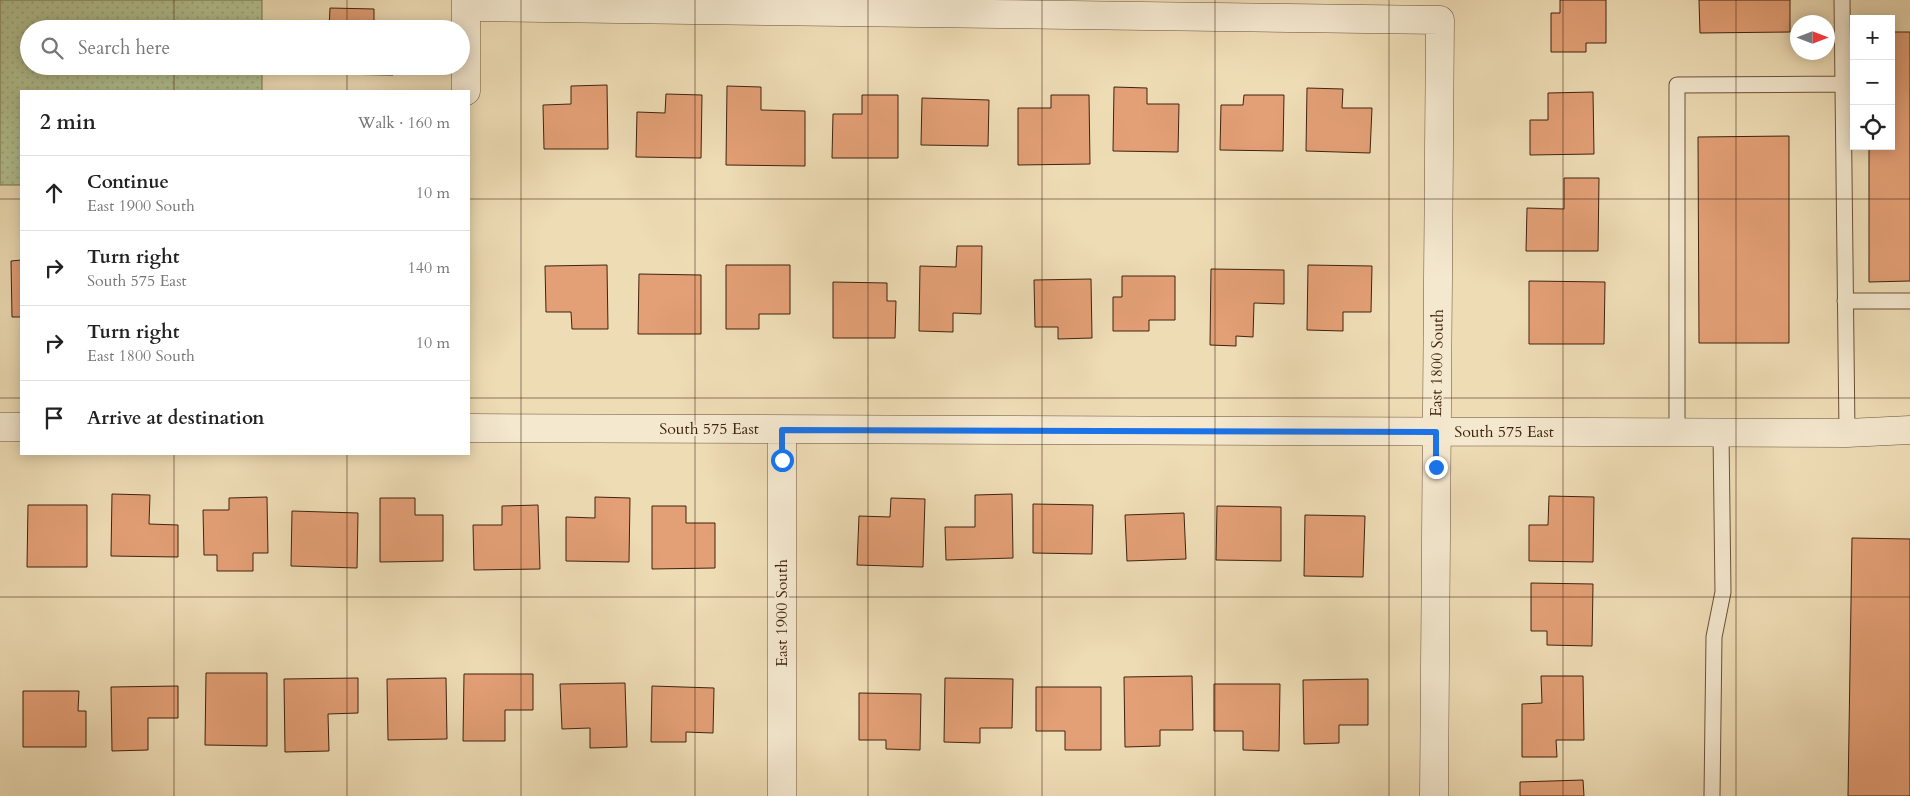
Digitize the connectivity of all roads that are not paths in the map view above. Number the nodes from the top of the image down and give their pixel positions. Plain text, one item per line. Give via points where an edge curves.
1 (1842, 0) edge
2 (466, 4) edge
3 (466, 20) edge
4 (466, 75) edge
5 (1843, 84) junction
6 (466, 90) edge
7 (1845, 301) junction
8 (1910, 301) edge
9 (0, 427) edge
10 (20, 427) edge
11 (470, 428) edge
12 (782, 430) junction
13 (1910, 430) edge
14 (1436, 432) junction
15 (1676, 432) junction
16 (1721, 432) junction
17 (1847, 433) junction
18 (782, 796) edge
19 (1434, 796) edge
20 (1712, 796) edge

1 - 5 lane
2 - 3 street
2 - 14 street, East 1800 South via 1440,20
4 - 6 street
5 - 7 lane
5 - 15 lane via 1676,84
7 - 8 lane
7 - 17 lane
9 - 10 street
11 - 12 street, South 575 East
12 - 14 street, South 575 East
12 - 18 street, East 1900 South
13 - 17 street, South 575 East
14 - 15 street, South 575 East
14 - 19 street, East 1800 South
15 - 16 street, South 575 East
16 - 17 street, South 575 East
16 - 20 lane via 1723,592 1714,636

